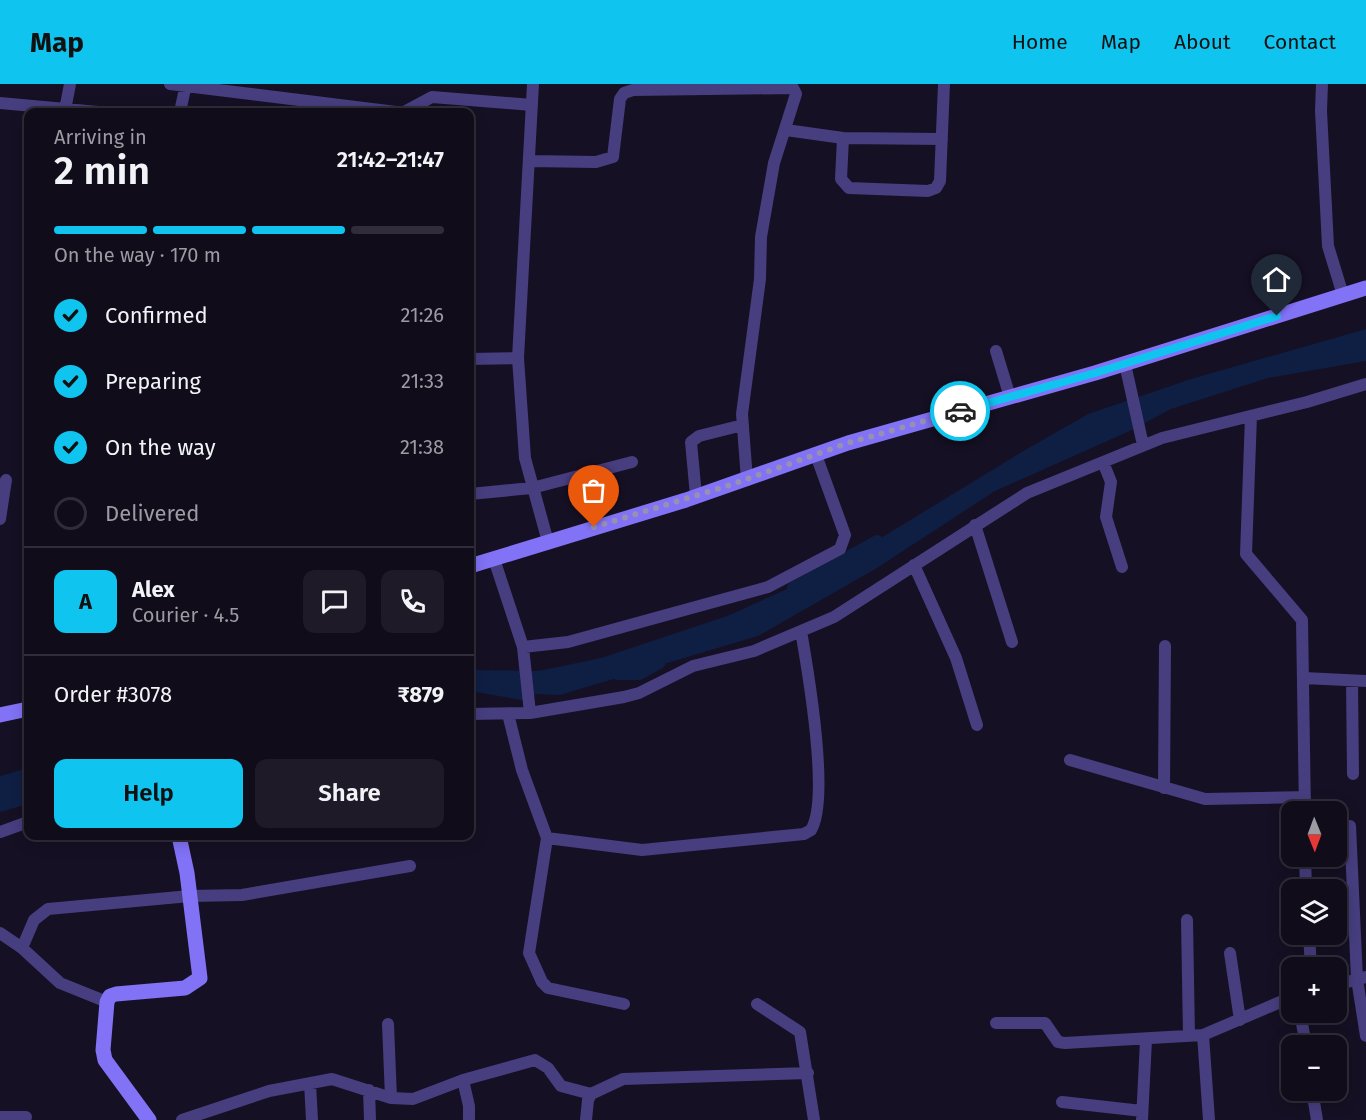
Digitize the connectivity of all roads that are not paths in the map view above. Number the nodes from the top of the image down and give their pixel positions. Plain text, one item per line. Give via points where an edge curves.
1 (70, 84) edge
2 (170, 84) edge
3 (533, 84) edge
4 (944, 84) edge
5 (1322, 84) edge
6 (185, 85) edge
7 (768, 85) edge
8 (0, 103) edge
9 (532, 105) junction
10 (46, 108) edge
11 (65, 108) edge
12 (181, 108) edge
13 (365, 108) edge
14 (411, 108) edge
15 (786, 130) junction
16 (843, 138) junction
17 (942, 139) junction
18 (530, 161) junction
19 (1366, 288) edge
20 (1342, 295) junction
21 (996, 351) dead end
22 (474, 358) edge
23 (518, 358) junction
24 (1125, 364) junction
25 (1366, 384) edge
26 (1010, 397) junction
27 (1251, 416) junction
28 (742, 425) junction
29 (1143, 445) junction
30 (816, 455) junction
31 (632, 462) dead end
32 (1103, 462) junction
33 (6, 480) dead end
34 (747, 480) junction
35 (532, 488) junction
36 (474, 494) edge
37 (696, 496) junction
38 (0, 519) edge
39 (975, 525) junction
40 (548, 542) junction
41 (494, 559) junction
42 (474, 565) edge
43 (914, 565) junction
44 (1122, 567) dead end
45 (801, 632) junction
46 (1012, 642) dead end
47 (1166, 645) dead end
48 (523, 647) junction
49 (1305, 678) junction
50 (1352, 681) junction
51 (1366, 681) edge
52 (24, 710) edge
53 (530, 713) junction
54 (474, 714) edge
55 (508, 714) junction
56 (0, 715) edge
57 (977, 725) dead end
58 (1070, 760) dead end
59 (1353, 774) dead end
60 (1164, 788) junction
61 (1305, 797) junction
62 (1305, 801) edge
63 (24, 823) edge
64 (1350, 826) dead end
65 (0, 832) edge
66 (547, 838) junction
67 (180, 840) edge
68 (411, 866) dead end
69 (190, 896) junction
70 (1187, 920) dead end
71 (0, 933) edge
72 (22, 948) junction
73 (1230, 953) dead end
74 (1362, 978) edge
75 (1347, 982) edge
76 (106, 1002) junction
77 (1281, 1002) edge
78 (624, 1004) dead end
79 (757, 1004) dead end
80 (1240, 1020) junction
81 (996, 1023) dead end
82 (388, 1024) dead end
83 (1203, 1035) junction
84 (1189, 1036) junction
85 (1366, 1036) edge
86 (1146, 1040) junction
87 (808, 1073) junction
88 (463, 1080) junction
89 (310, 1083) junction
90 (369, 1090) junction
91 (591, 1094) junction
92 (391, 1098) junction
93 (1314, 1101) edge
94 (1062, 1102) dead end
95 (1142, 1115) edge
96 (26, 1117) dead end
97 (0, 1118) edge
98 (149, 1120) edge
99 (182, 1120) edge
100 (312, 1120) edge
101 (370, 1120) edge
102 (469, 1120) edge
103 (586, 1120) edge
104 (814, 1120) edge
105 (1209, 1120) edge
106 (1317, 1120) edge

1 - 11 street
2 - 6 street
3 - 9 street
4 - 17 street
5 - 20 street via 1328,246
6 - 12 street
6 - 13 street
7 - 15 street via 787,86 796,94
7 - 18 street via 624,93 613,157 596,162
8 - 10 street
9 - 14 street via 432,97
9 - 18 street
15 - 16 street
15 - 28 street via 774,163 761,237 760,279
16 - 17 street
16 - 17 street via 844,185 928,191 940,181
18 - 23 street
19 - 20 main road
20 - 24 main road
21 - 26 street
22 - 23 street
23 - 35 street via 525,458
24 - 26 main road
24 - 29 street
25 - 27 street
26 - 30 main road
27 - 29 street
27 - 49 street via 1246,554 1302,620
28 - 34 street
28 - 37 street via 699,436 692,442
29 - 32 street
30 - 34 main road
30 - 48 street via 845,535 840,549 768,587 568,642
31 - 35 street
32 - 39 street via 1027,493
32 - 44 street via 1111,482 1106,517
33 - 38 street
34 - 37 main road
35 - 36 street
35 - 40 street
37 - 40 main road
39 - 43 street
39 - 46 street
40 - 41 main road
41 - 42 main road
41 - 48 street
43 - 45 street via 834,617
43 - 57 street via 956,658
45 - 53 street via 754,651 693,666 639,693
45 - 66 street via 816,725 817,814 811,830 793,837 642,850
47 - 60 street
48 - 53 street
49 - 50 street
49 - 61 street
50 - 51 street
50 - 59 street
52 - 56 main road
53 - 55 street
54 - 55 street
55 - 66 street via 522,770
58 - 60 street
60 - 61 street via 1205,799
61 - 62 street
63 - 65 street
64 - 74 street
66 - 78 street via 529,941 531,962 548,988
67 - 69 main road
68 - 69 street via 254,894
69 - 72 street via 48,909 34,920
69 - 76 main road via 200,978 185,988 116,994
70 - 84 street
71 - 72 street
72 - 76 street via 60,983
73 - 80 street
74 - 75 street
74 - 85 street
76 - 98 main road via 105,1060
77 - 80 street
79 - 87 street via 800,1032
80 - 83 street
81 - 86 street via 1045,1023 1058,1042 1065,1043
82 - 92 street
83 - 84 street
83 - 105 street
84 - 86 street
86 - 95 street
87 - 91 street via 623,1079
87 - 104 street
88 - 91 street via 535,1060 548,1068 561,1086
88 - 92 street via 412,1099
88 - 102 street
89 - 90 street via 333,1079
89 - 99 street via 269,1091
89 - 100 street
90 - 92 street
90 - 101 street
91 - 103 street
93 - 106 street
94 - 95 street
96 - 97 street

